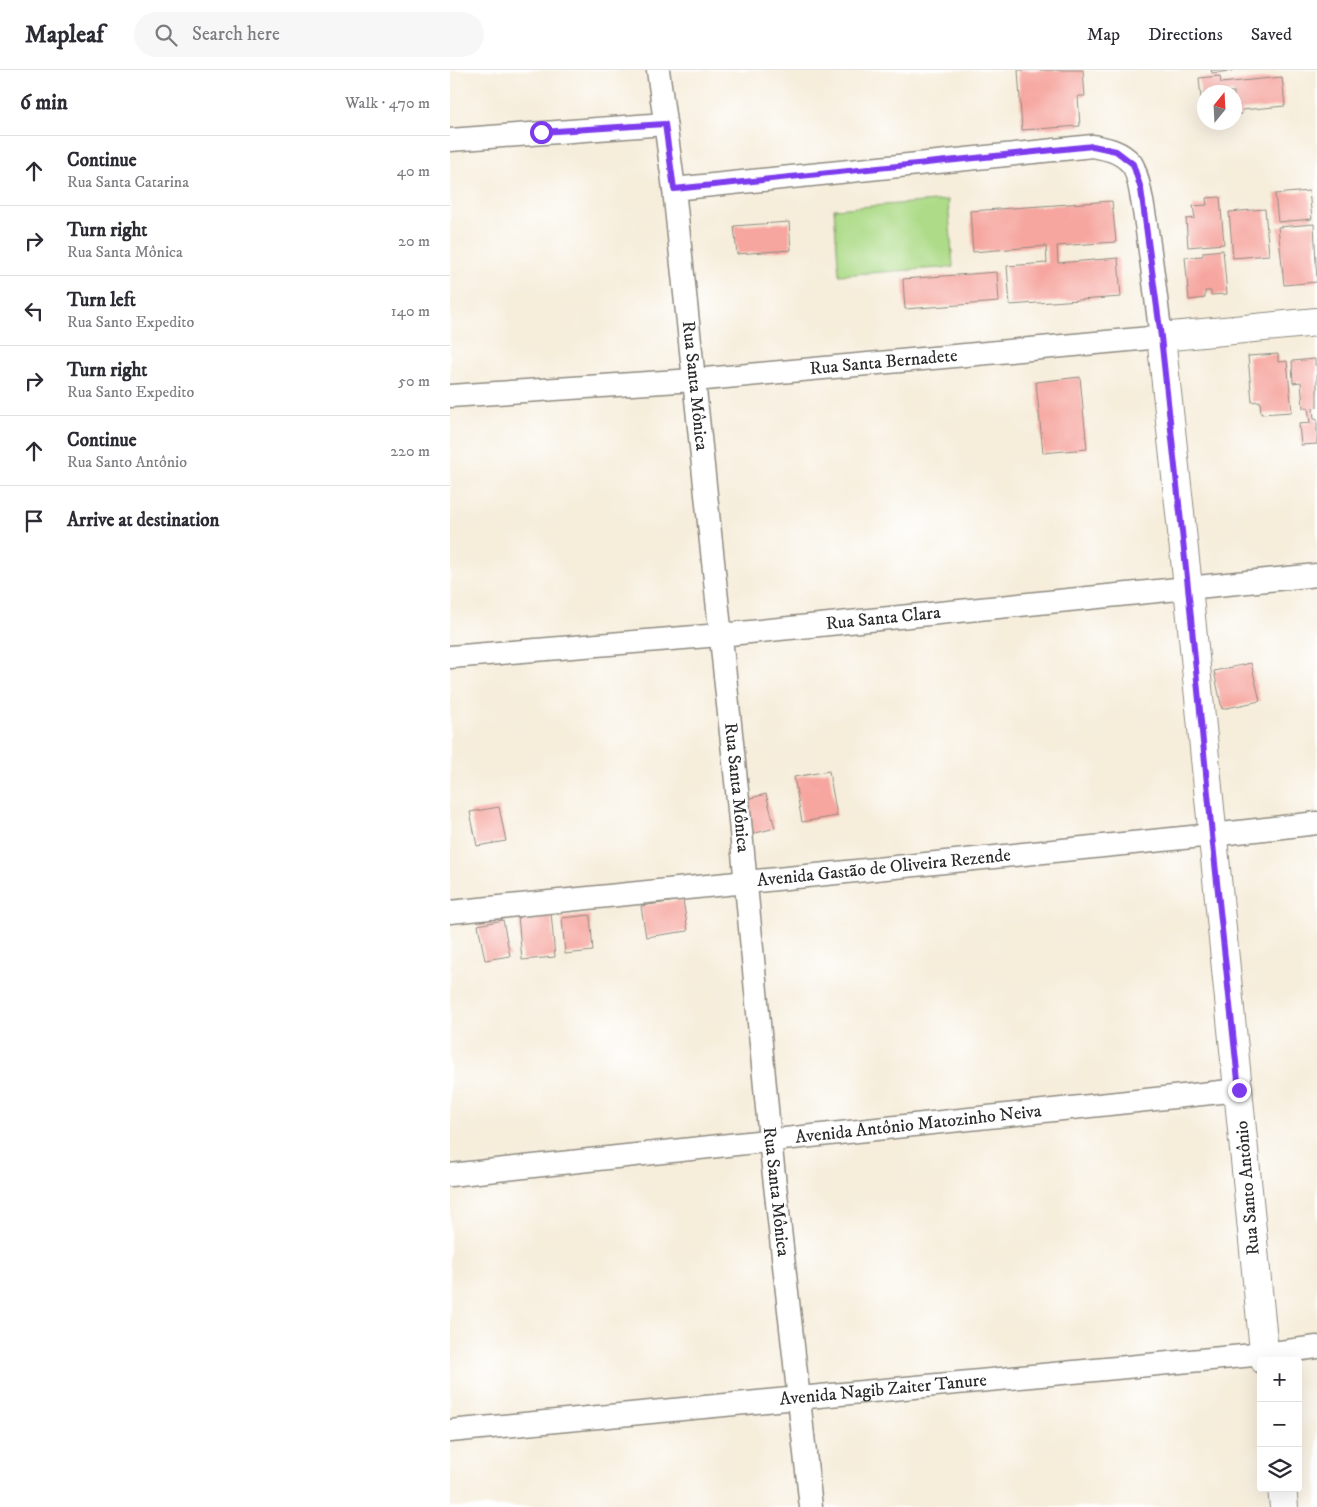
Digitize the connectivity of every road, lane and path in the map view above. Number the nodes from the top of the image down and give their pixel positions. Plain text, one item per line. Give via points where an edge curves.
1 (658, 70) edge
2 (665, 124) junction
3 (450, 140) edge
4 (674, 189) junction
5 (1317, 322) edge
6 (1161, 337) junction
7 (694, 380) junction
8 (450, 396) edge
9 (1317, 575) edge
10 (1188, 587) junction
11 (720, 635) junction
12 (450, 657) edge
13 (1317, 823) edge
14 (1212, 835) junction
15 (747, 882) junction
16 (450, 912) edge
17 (1239, 1090) junction
18 (770, 1140) junction
19 (450, 1175) edge
20 (1317, 1348) edge
21 (1264, 1357) edge
22 (1257, 1358) edge
23 (798, 1398) junction
24 (450, 1431) edge
25 (1282, 1492) edge
26 (811, 1507) edge
27 (1284, 1507) edge

1 - 2 street, Rua Santa Mônica
2 - 3 street
2 - 4 street, Rua Santa Mônica
4 - 6 street via 1093,146 1116,151 1133,164 1141,189
4 - 7 street, Rua Santa Mônica
5 - 6 main road, Rua Santa Bernadete
6 - 7 street, Rua Santa Bernadete
6 - 10 main road, Rua Santo Antônio
7 - 8 street, Rua Santa Bernadete
7 - 11 street, Rua Santa Mônica
9 - 10 street, Rua Santa Clara
10 - 11 street, Rua Santa Clara
10 - 14 main road, Rua Santo Antônio
11 - 12 street, Rua Santa Clara
11 - 15 street, Rua Santa Mônica
13 - 14 street, Avenida Gastão de Oliveira Rezende
14 - 15 street, Avenida Gastão de Oliveira Rezende
14 - 17 main road, Rua Santo Antônio
15 - 16 street, Avenida Gastão de Oliveira Rezende
15 - 18 street, Rua Santa Mônica
17 - 18 street, Avenida Antônio Matozinho Neiva
17 - 21 main road, Rua Santo Antônio
18 - 19 street, Avenida Antônio Matozinho Neiva
18 - 23 street, Rua Santa Mônica
20 - 21 street, Avenida Nagib Zaiter Tanure
22 - 23 street, Avenida Nagib Zaiter Tanure
23 - 24 street, Avenida Nagib Zaiter Tanure
23 - 26 street, Rua Santa Mônica
25 - 27 main road

